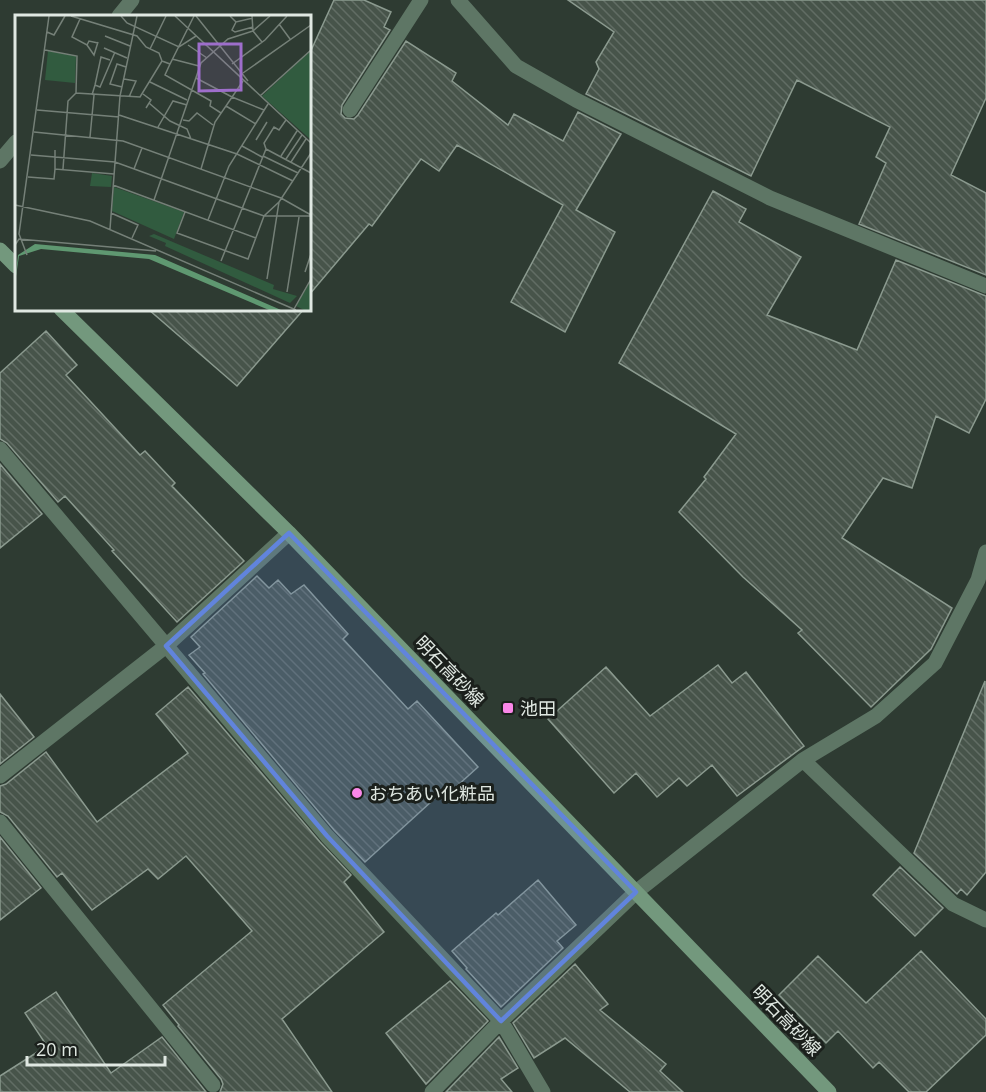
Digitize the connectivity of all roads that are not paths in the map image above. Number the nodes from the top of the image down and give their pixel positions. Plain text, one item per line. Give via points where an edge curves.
1 (132, 0) edge
2 (421, 0) edge
3 (458, 0) edge
4 (120, 15) edge
5 (350, 110) dead end
6 (15, 142) edge
7 (0, 161) edge
8 (0, 249) edge
9 (15, 265) edge
10 (986, 286) edge
11 (62, 310) edge
12 (0, 449) edge
13 (289, 533) junction
14 (986, 552) edge
15 (982, 580) edge
16 (166, 646) junction
17 (803, 760) junction
18 (0, 776) edge
19 (0, 822) edge
20 (636, 892) junction
21 (986, 920) edge
22 (501, 1021) junction
23 (213, 1085) dead end
24 (432, 1092) edge
25 (543, 1092) edge
26 (829, 1092) edge

1 - 4 street
2 - 5 street
3 - 10 street via 516,66 576,100 770,198
6 - 7 street
8 - 9 main road
11 - 13 main road, 明石高砂線
12 - 16 street
13 - 16 street
13 - 20 main road, 明石高砂線
14 - 15 street
15 - 17 street via 935,663 876,716
16 - 18 street
16 - 22 street via 327,836
17 - 20 street
17 - 21 street via 953,904
19 - 23 street
20 - 22 street
20 - 26 main road, 明石高砂線
22 - 24 street
22 - 25 street

